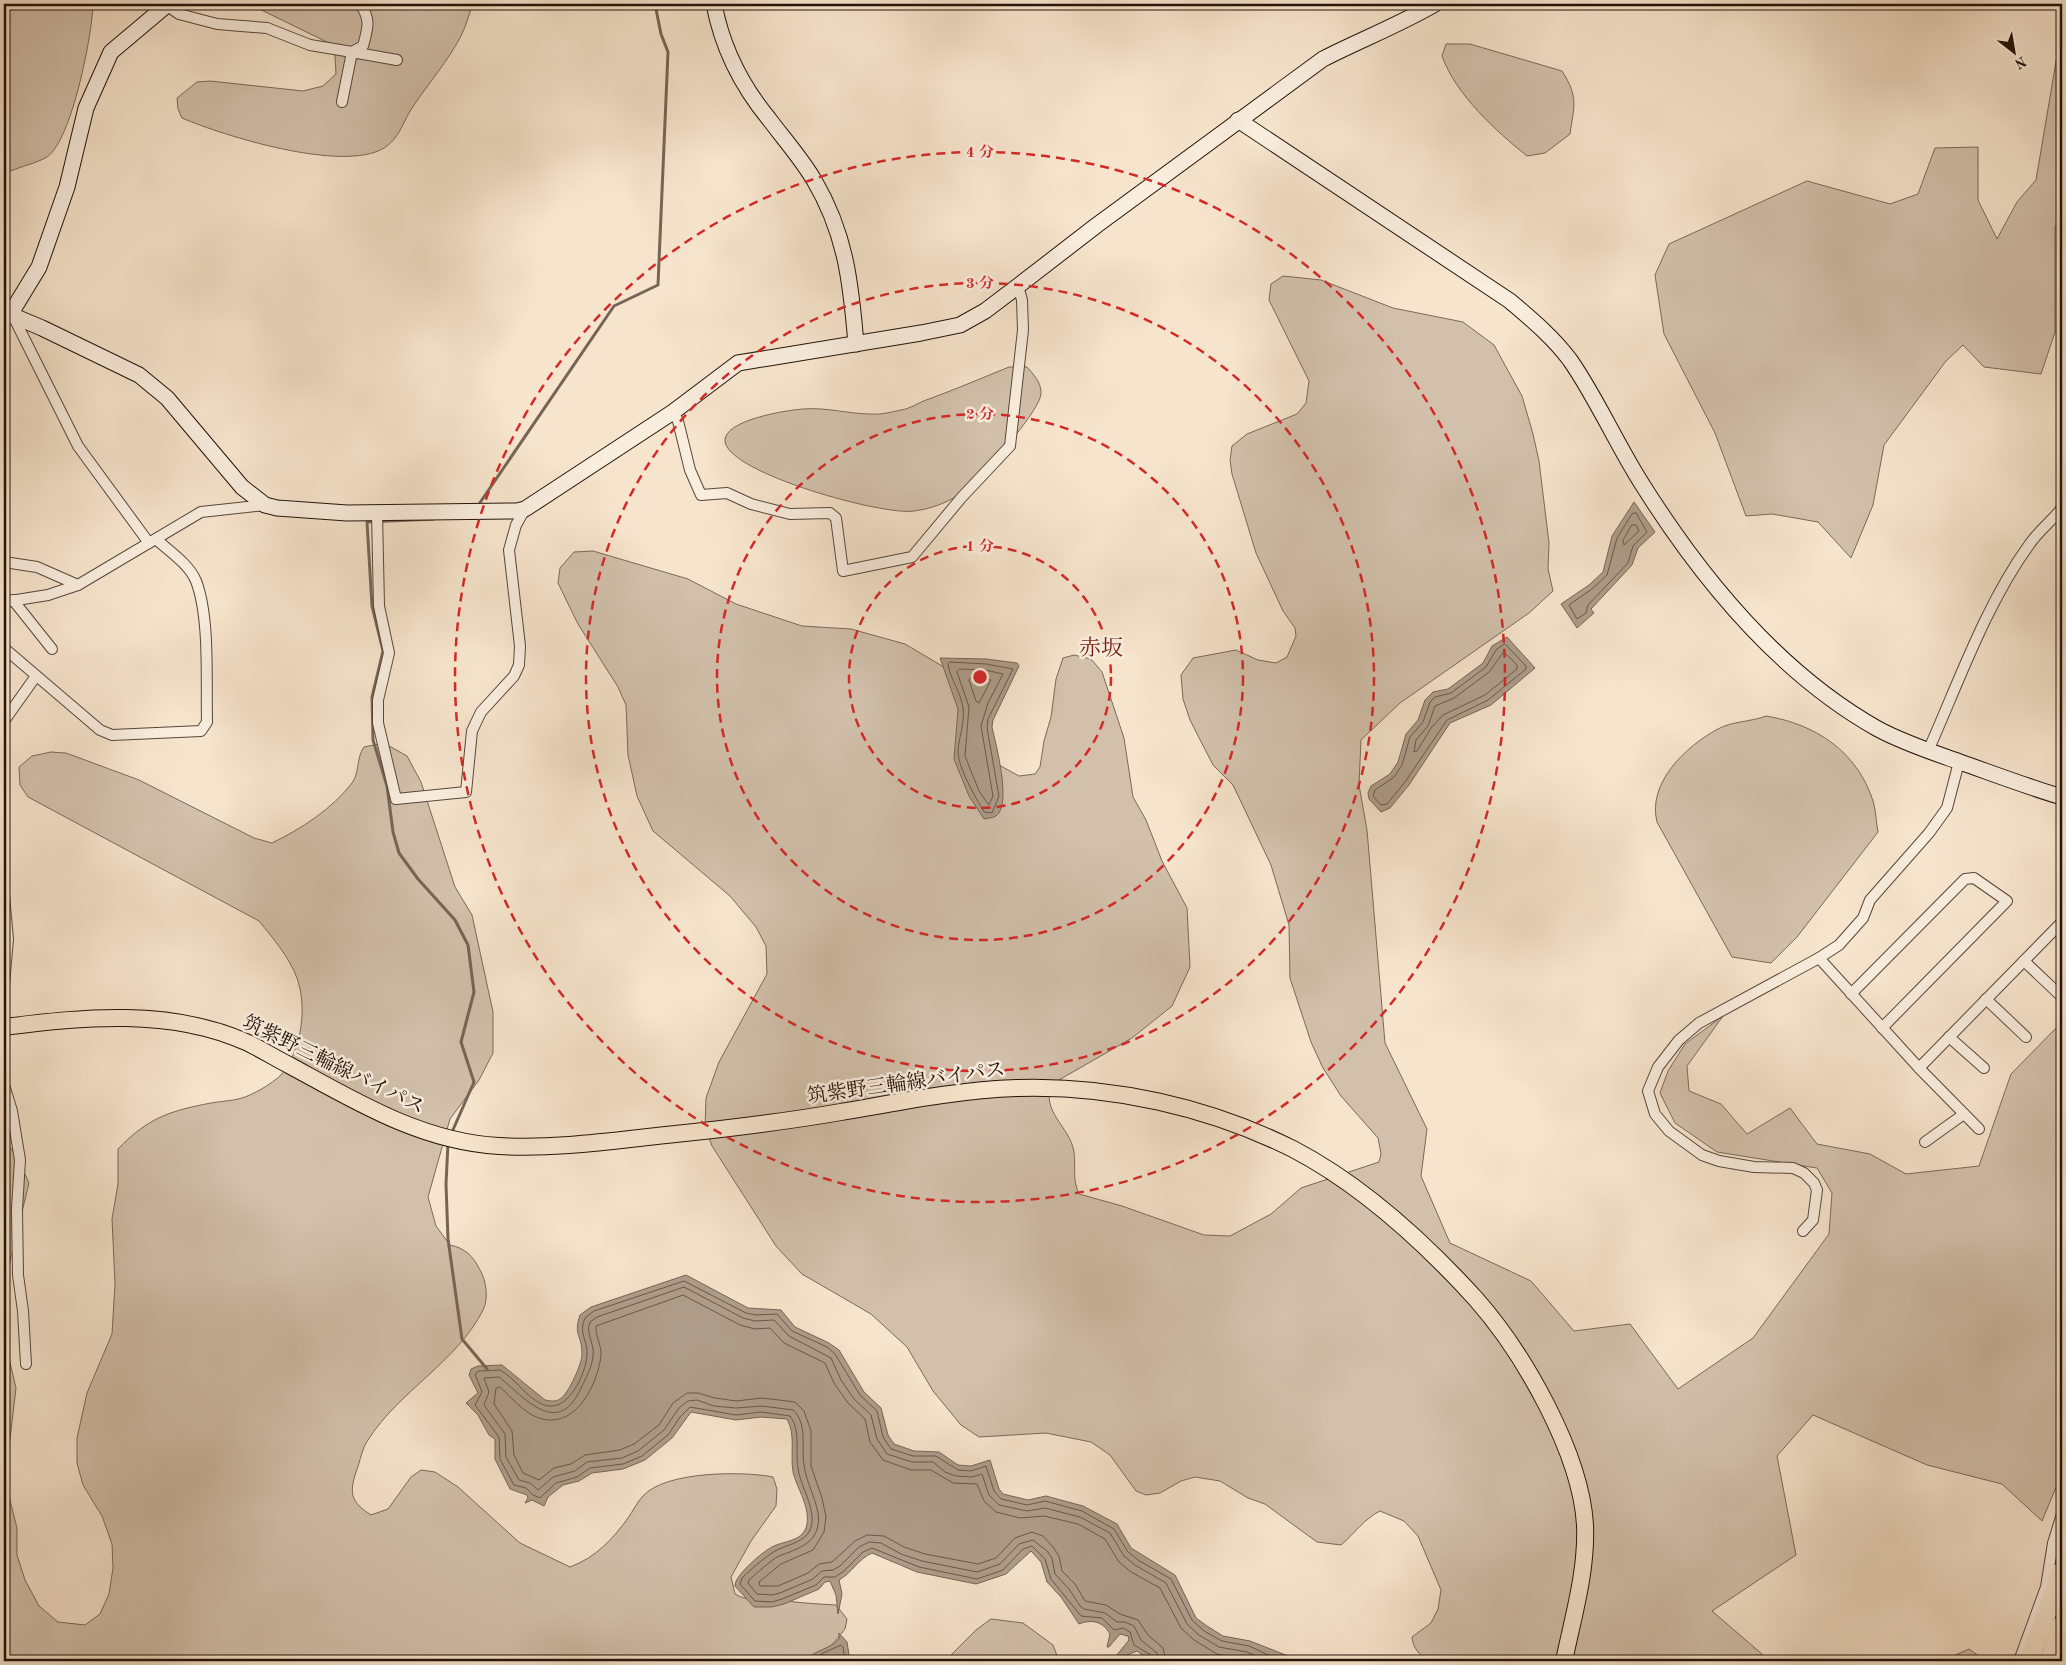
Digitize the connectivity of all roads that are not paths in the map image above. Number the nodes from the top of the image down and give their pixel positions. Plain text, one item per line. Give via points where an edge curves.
1 (167, 4) edge
2 (360, 4) edge
3 (714, 4) edge
4 (1434, 4) edge
5 (352, 52) junction
6 (397, 60) dead end
7 (342, 102) dead end
8 (1238, 120) junction
9 (1018, 286) junction
10 (8, 313) edge
11 (856, 344) junction
12 (673, 412) junction
13 (265, 505) junction
14 (2062, 508) edge
15 (525, 509) junction
16 (377, 513) junction
17 (153, 541) junction
18 (4, 562) edge
19 (78, 585) junction
20 (9, 601) edge
21 (4, 648) edge
22 (52, 649) dead end
23 (36, 676) junction
24 (4, 721) edge
25 (1928, 752) junction
26 (1959, 762) junction
27 (2062, 796) edge
28 (4, 896) edge
29 (2062, 923) edge
30 (1819, 958) junction
31 (2024, 961) junction
32 (4, 984) edge
33 (1851, 994) junction
34 (2061, 996) dead end
35 (1986, 1000) junction
36 (4, 1027) edge
37 (1882, 1028) junction
38 (1949, 1037) junction
39 (2026, 1037) dead end
40 (1919, 1068) junction
41 (1984, 1068) dead end
42 (4, 1085) edge
43 (1964, 1114) junction
44 (1979, 1129) dead end
45 (1925, 1142) dead end
46 (1803, 1232) dead end
47 (26, 1364) dead end
48 (2062, 1514) edge
49 (2062, 1571) edge
50 (2062, 1625) edge
51 (1564, 1661) edge
52 (2019, 1661) edge
53 (2029, 1661) edge
54 (2049, 1661) edge

1 - 5 street via 179,14 217,24 267,28 310,45
1 - 10 street via 111,52 86,108 67,187 39,267
2 - 5 street via 369,20 368,30 363,46
3 - 11 street via 728,54 740,78 814,180 836,225 851,282
4 - 8 street via 1408,20 1323,59
5 - 6 street
5 - 7 street
8 - 9 street
8 - 25 street via 1510,301 1544,330 1570,361 1643,485 1680,538 1779,662 1839,705 1879,729
9 - 11 street via 960,325
9 - 12 street via 1023,330 1010,446 912,556 843,571 836,518 830,513 790,514 751,504 727,493 701,495
10 - 13 street via 139,375 167,398 242,487
10 - 17 street via 78,446
11 - 12 street via 738,363
12 - 15 street
13 - 16 street via 309,511
13 - 17 street via 201,512
14 - 25 street via 2029,544 1989,612
15 - 16 street
15 - 16 street via 509,550 520,646 519,665 514,676 481,712 472,731 466,792 396,799 378,723 378,700 389,653 379,606
17 - 19 street
17 - 23 street via 196,580 204,614 205,727 201,731 112,735 100,730
18 - 19 street via 37,567
19 - 20 street via 48,595
20 - 22 street
21 - 23 street
23 - 24 street
25 - 26 street
26 - 27 street
26 - 30 street via 1947,808 1870,900 1863,918 1839,945
28 - 32 street via 8,939
29 - 31 street
30 - 33 street
30 - 46 street via 1699,1023 1679,1040 1658,1067 1648,1091 1655,1114 1670,1131 1702,1155 1754,1167 1793,1168 1804,1173 1816,1190 1813,1220
31 - 34 street
31 - 35 street
33 - 37 street
33 - 37 street via 1965,879 1974,878 2007,900
35 - 38 street
35 - 39 street
36 - 51 main road, 筑紫野三輪線バイパス via 113,1017 198,1026 246,1042 390,1118 418,1129 493,1146 600,1143 788,1121 945,1095 1018,1088 1097,1091 1179,1106 1238,1125 1309,1158 1372,1201 1437,1256 1486,1311 1520,1359 1568,1454 1585,1523 1584,1562
37 - 40 street
38 - 40 street
38 - 41 street
40 - 43 street
42 - 47 street via 20,1160 18,1275
43 - 44 street
43 - 45 street
48 - 52 street via 2053,1543 2046,1587
49 - 53 highway
50 - 54 highway

